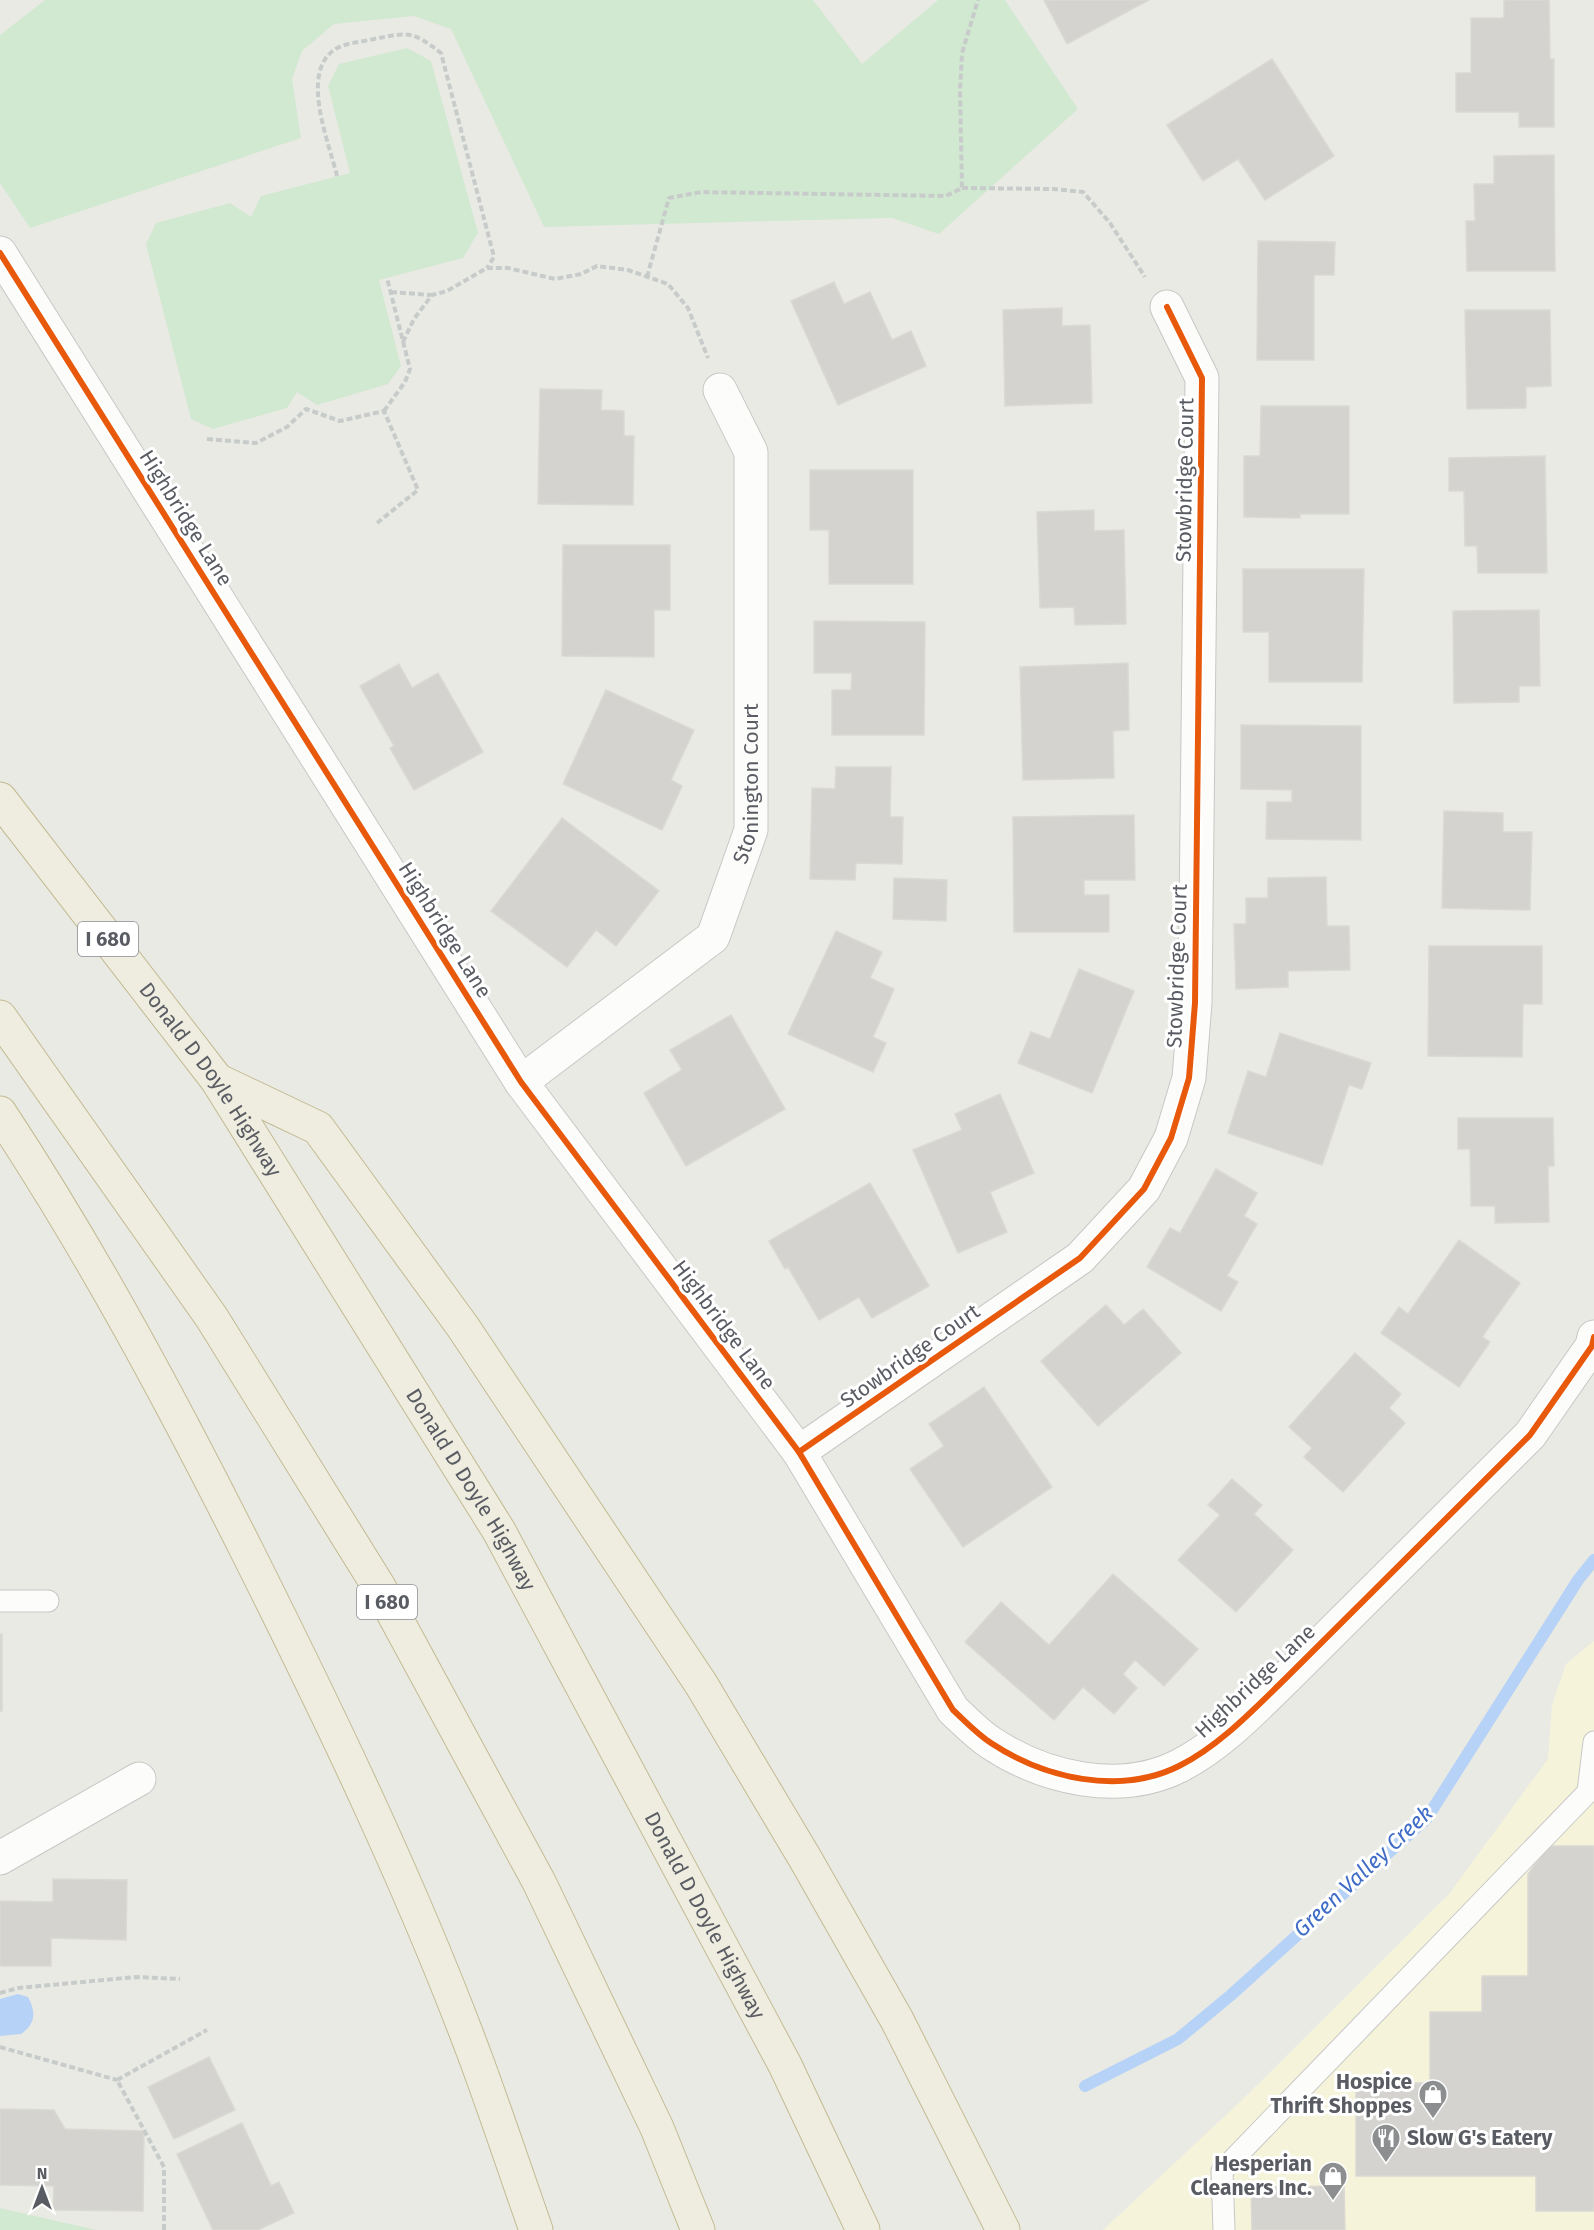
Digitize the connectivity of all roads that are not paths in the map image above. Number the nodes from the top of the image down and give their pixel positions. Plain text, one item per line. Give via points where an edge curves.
1 (0, 253) edge
2 (1167, 306) road end
3 (720, 390) road end
4 (0, 799) edge
5 (0, 1017) edge
6 (217, 1080) junction
7 (521, 1082) junction
8 (0, 1113) edge
9 (1594, 1337) edge
10 (799, 1452) junction
11 (0, 1601) edge
12 (48, 1601) dead end
13 (1594, 1742) edge
14 (139, 1779) dead end
15 (1591, 1793) edge
16 (0, 1858) edge
17 (536, 2230) edge
18 (699, 2230) edge
19 (863, 2230) edge
20 (1004, 2230) edge
21 (1224, 2230) edge

1 - 7 street, Highbridge Lane
2 - 10 street, Stowbridge Court via 1202,378 1195,1003 1189,1078 1171,1138 1144,1189 1080,1258
3 - 7 street, Stonington Court via 751,452 751,830 713,937
4 - 6 highway, Donald D Doyle Highway / I 680
5 - 18 highway, I 680 via 212,1318 379,1587 539,1882 657,2128
6 - 19 highway, Donald D Doyle Highway / I 680 via 499,1531 785,2066
6 - 20 highway via 318,1128 463,1328 701,1684 897,2020
7 - 10 street, Highbridge Lane
8 - 17 highway via 121,1309 297,1652 430,1946
9 - 10 street, Highbridge Lane via 1592,1346 1530,1435 1285,1679 1202,1753 1151,1777 1104,1782 1056,1773 989,1742 953,1710
11 - 12 lane
13 - 15 lane
14 - 16 street
15 - 21 lane via 1222,2171

